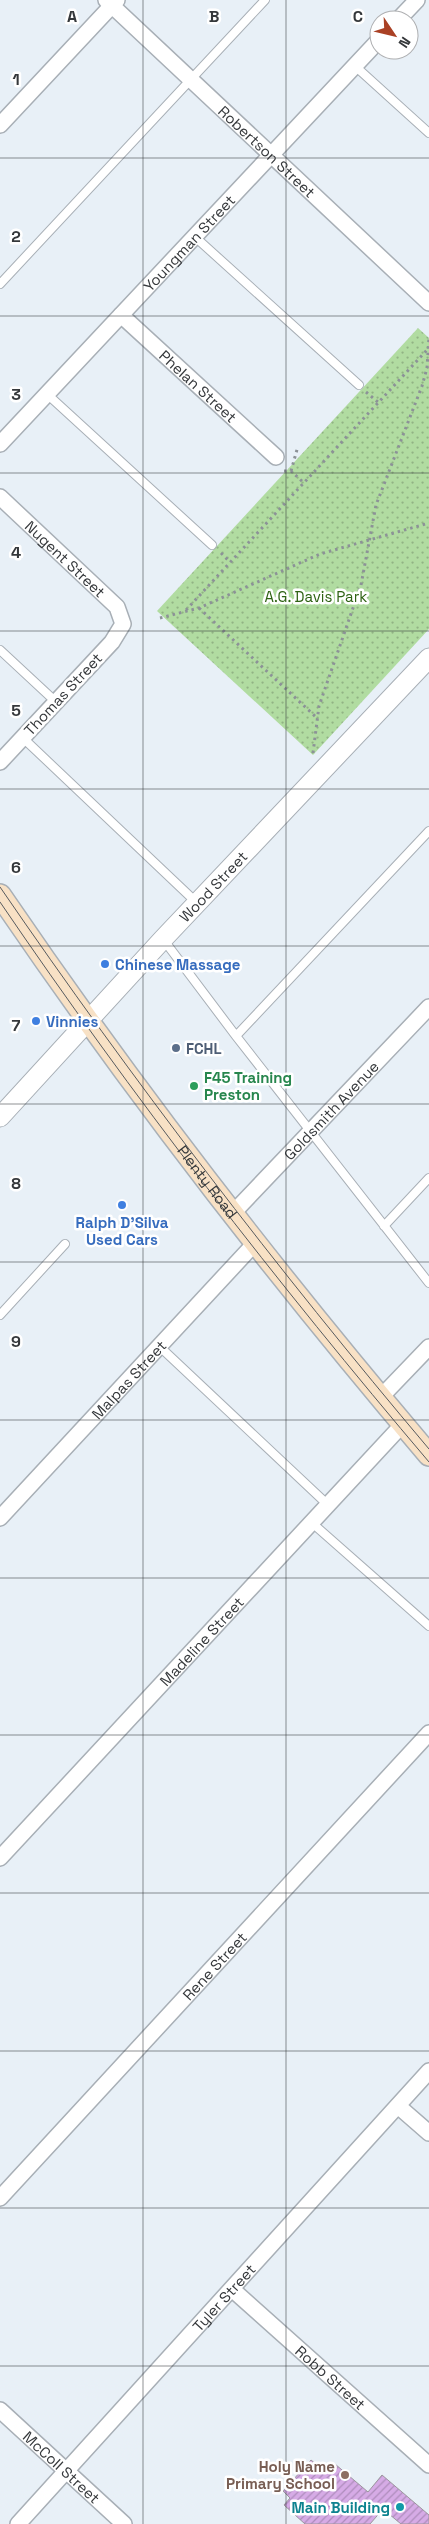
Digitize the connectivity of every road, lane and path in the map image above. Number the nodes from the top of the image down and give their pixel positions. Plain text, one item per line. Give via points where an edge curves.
1 (265, 0) edge
2 (417, 0) edge
3 (112, 2) edge
4 (408, 10) edge
5 (369, 51) edge
6 (355, 66) junction
7 (189, 81) junction
8 (0, 125) edge
9 (429, 133) edge
10 (270, 156) junction
11 (194, 236) junction
12 (0, 284) edge
13 (429, 303) edge
14 (122, 314) junction
15 (429, 337) edge
16 (427, 350) junction
17 (359, 385) dead end
18 (47, 394) junction
19 (0, 444) edge
20 (298, 446) dead end
21 (276, 457) dead end
22 (304, 482) junction
23 (0, 498) edge
24 (429, 523) edge
25 (370, 540) junction
26 (212, 545) dead end
27 (199, 608) junction
28 (186, 610) junction
29 (160, 618) dead end
30 (123, 624) joint
31 (0, 650) edge
32 (429, 658) edge
33 (56, 702) junction
34 (316, 718) junction
35 (23, 738) junction
36 (313, 754) dead end
37 (0, 762) edge
38 (429, 830) edge
39 (0, 895) edge
40 (197, 903) junction
41 (164, 939) junction
42 (429, 1007) edge
43 (87, 1022) junction
44 (236, 1036) junction
45 (0, 1116) edge
46 (312, 1131) junction
47 (429, 1178) edge
48 (233, 1213) junction
49 (384, 1226) junction
50 (256, 1242) junction
51 (66, 1244) dead end
52 (429, 1283) edge
53 (0, 1315) edge
54 (160, 1346) junction
55 (429, 1347) edge
56 (380, 1398) junction
57 (402, 1424) junction
58 (429, 1455) edge
59 (327, 1504) junction
60 (0, 1518) edge
61 (310, 1522) junction
62 (429, 1626) edge
63 (429, 1734) edge
64 (0, 1858) edge
65 (429, 2071) edge
66 (398, 2106) junction
67 (429, 2133) edge
68 (0, 2198) edge
69 (233, 2290) junction
70 (0, 2410) edge
71 (429, 2465) edge
72 (66, 2471) junction
73 (18, 2524) edge
74 (124, 2524) edge

1 - 7 lane
2 - 4 street
3 - 7 street, Robertson Street
3 - 8 street
5 - 6 street, Youngman Street
6 - 9 lane
6 - 10 street, Youngman Street
7 - 10 street, Robertson Street
7 - 12 lane
10 - 11 street, Youngman Street
10 - 13 street, Robertson Street
11 - 14 street, Youngman Street
11 - 17 lane
14 - 18 street, Youngman Street
14 - 21 street, Phelan Street
15 - 16 path
16 - 22 path
16 - 25 path via 422,386 376,505
18 - 19 street, Youngman Street
18 - 26 lane
20 - 22 path via 291,471
22 - 28 path
23 - 30 street, Nugent Street via 117,607
24 - 25 path
25 - 27 path via 320,554
25 - 34 path via 361,585
27 - 28 path
27 - 34 path
28 - 29 path
30 - 33 street, Thomas Street via 112,642
31 - 33 lane
32 - 40 street, Wood Street
33 - 35 street, Thomas Street
34 - 36 path
35 - 37 street, Thomas Street
35 - 40 lane
38 - 44 lane
39 - 43 main road, Plenty Road
40 - 41 street, Wood Street
41 - 43 street, Wood Street
41 - 44 lane
42 - 46 street, Goldsmith Avenue
43 - 45 street, Wood Street
43 - 48 main road, Plenty Road
44 - 46 lane
46 - 48 street, Goldsmith Avenue
46 - 49 lane
47 - 49 lane
48 - 50 main road, Plenty Road
49 - 52 lane
50 - 54 street, Malpas Street
50 - 56 main road, Plenty Road
51 - 53 lane
54 - 59 lane
54 - 60 street, Malpas Street
55 - 56 street
56 - 57 main road, Plenty Road
57 - 58 main road, Plenty Road
57 - 59 street, Madeline Street
59 - 61 street, Madeline Street
61 - 62 lane
61 - 64 street, Madeline Street
63 - 68 street, Rene Street
65 - 66 street, Tyler Street
66 - 67 street
66 - 69 street, Tyler Street
69 - 71 street, Robb Street
69 - 72 street, Tyler Street
70 - 72 street, McColl Street
72 - 73 street, Tyler Street
72 - 74 street, McColl Street

